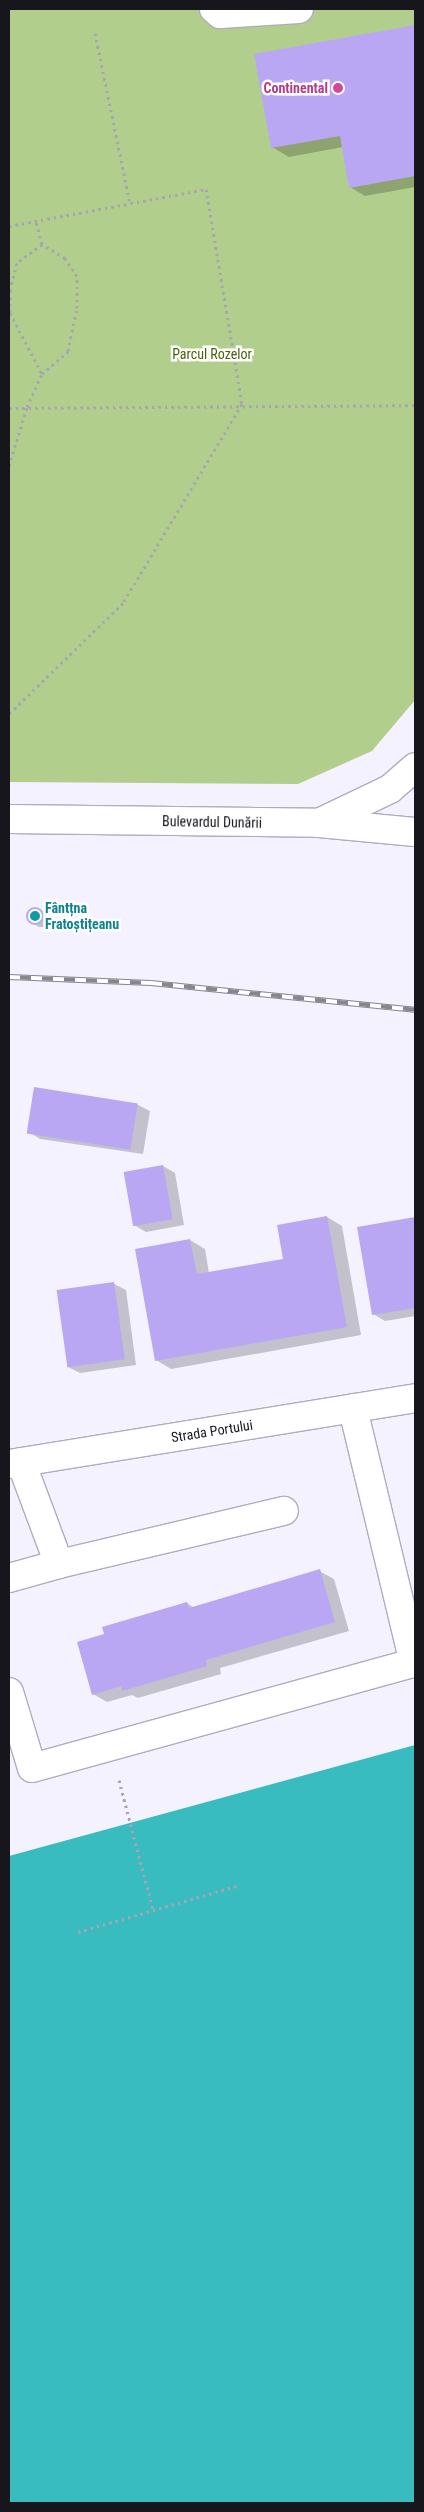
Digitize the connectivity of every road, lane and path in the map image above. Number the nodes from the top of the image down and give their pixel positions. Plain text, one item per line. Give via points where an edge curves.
1 (214, 9) edge
2 (299, 9) edge
3 (95, 33) dead end
4 (130, 203) junction
5 (36, 221) junction
6 (9, 226) edge
7 (42, 244) junction
8 (42, 374) junction
9 (242, 404) junction
10 (415, 405) edge
11 (27, 407) junction
12 (9, 408) edge
13 (9, 466) edge
14 (9, 714) edge
15 (415, 768) edge
16 (9, 819) edge
17 (319, 824) junction
18 (415, 832) edge
19 (415, 1398) edge
20 (353, 1408) junction
21 (15, 1463) edge
22 (284, 1511) dead end
23 (59, 1564) junction
24 (9, 1578) edge
25 (414, 1663) edge
26 (9, 1692) edge
27 (110, 1748) junction
28 (236, 1886) dead end
29 (153, 1910) junction
30 (78, 1932) dead end

1 - 2 street via 220,14
3 - 4 path
4 - 5 path
4 - 9 path via 206,189
5 - 6 path
5 - 7 path
7 - 8 path via 17,263 10,290 10,313
7 - 8 path via 65,258 77,276 77,308 68,351
8 - 11 path
9 - 10 path
9 - 11 path
9 - 14 path via 123,603
11 - 12 path
11 - 13 path
15 - 17 street via 390,789
16 - 17 street, Bulevardul Dunării
17 - 18 street, Bulevardul Dunării
19 - 20 street, Strada Portului
20 - 21 street, Strada Portului
20 - 25 street
21 - 23 street
22 - 23 street
23 - 24 street
25 - 27 street
26 - 27 street via 32,1768
27 - 29 path
28 - 29 path
29 - 30 path

